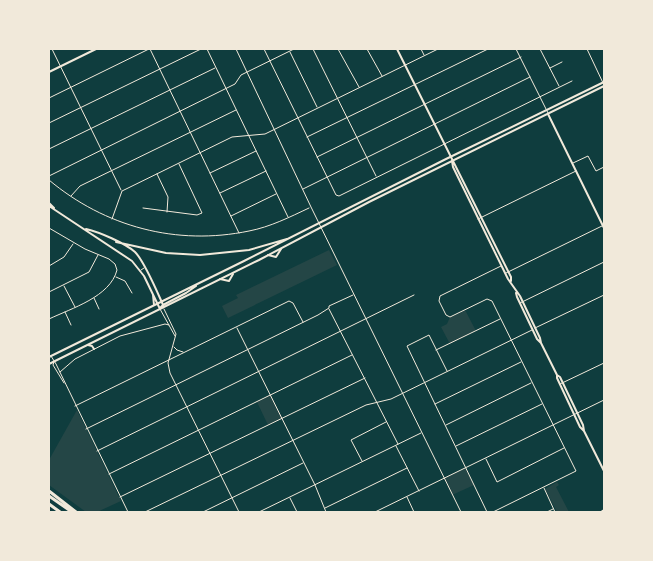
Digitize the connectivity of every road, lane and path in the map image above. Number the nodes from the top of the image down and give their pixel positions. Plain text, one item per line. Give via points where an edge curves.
1 (52, 49) edge
2 (96, 49) edge
3 (149, 49) edge
4 (201, 49) edge
5 (207, 49) edge
6 (236, 49) edge
7 (264, 49) edge
8 (294, 49) edge
9 (313, 49) edge
10 (338, 49) edge
11 (367, 49) edge
12 (397, 49) edge
13 (421, 49) edge
14 (438, 49) edge
15 (488, 49) edge
16 (516, 49) edge
17 (540, 49) edge
18 (587, 49) edge
19 (289, 51) junction
20 (424, 55) junction
21 (521, 57) junction
22 (270, 61) junction
23 (562, 62) dead end
24 (405, 65) junction
25 (61, 66) junction
26 (216, 67) junction
27 (550, 68) junction
28 (160, 69) junction
29 (49, 72) edge
30 (247, 72) junction
31 (382, 76) junction
32 (530, 77) junction
33 (572, 81) dead end
34 (604, 84) edge
35 (415, 85) junction
36 (71, 87) junction
37 (359, 87) junction
38 (226, 88) junction
39 (559, 88) junction
40 (171, 90) junction
41 (540, 97) junction
42 (49, 98) edge
43 (337, 98) junction
44 (424, 105) junction
45 (81, 108) junction
46 (317, 108) junction
47 (236, 110) junction
48 (180, 111) junction
49 (547, 112) junction
50 (298, 118) junction
51 (347, 118) junction
52 (49, 123) edge
53 (434, 124) junction
54 (91, 128) junction
55 (274, 129) junction
56 (190, 132) junction
57 (248, 135) junction
58 (307, 137) junction
59 (357, 138) junction
60 (444, 144) junction
61 (49, 149) edge
62 (102, 150) junction
63 (256, 150) junction
64 (200, 152) junction
65 (317, 157) junction
66 (450, 157) junction
67 (367, 158) junction
68 (452, 161) junction
69 (178, 163) junction
70 (573, 163) junction
71 (604, 167) edge
72 (112, 170) junction
73 (267, 171) junction
74 (576, 171) junction
75 (210, 173) junction
76 (157, 174) junction
77 (49, 176) edge
78 (327, 177) junction
79 (377, 177) junction
80 (49, 180) edge
81 (302, 189) junction
82 (122, 191) junction
83 (220, 193) junction
84 (277, 193) junction
85 (70, 197) junction
86 (49, 205) edge
87 (311, 207) junction
88 (143, 208) dead end
89 (167, 212) junction
90 (231, 216) junction
91 (289, 218) junction
92 (480, 218) junction
93 (112, 219) junction
94 (319, 223) junction
95 (604, 226) edge
96 (321, 227) junction
97 (49, 229) edge
98 (86, 229) junction
99 (239, 233) junction
100 (290, 238) junction
101 (116, 242) junction
102 (73, 243) junction
103 (281, 249) junction
104 (98, 255) junction
105 (268, 255) junction
106 (604, 262) edge
107 (49, 266) edge
108 (501, 266) junction
109 (144, 268) junction
110 (141, 270) junction
111 (235, 272) junction
112 (506, 272) junction
113 (115, 276) junction
114 (220, 279) junction
115 (64, 285) junction
116 (49, 292) edge
117 (153, 292) junction
118 (132, 293) dead end
119 (354, 294) junction
120 (414, 295) dead end
121 (604, 295) edge
122 (93, 297) junction
123 (521, 302) junction
124 (162, 304) junction
125 (75, 306) junction
126 (154, 306) junction
127 (329, 308) junction
128 (99, 309) dead end
129 (160, 309) junction
130 (64, 312) junction
131 (49, 319) edge
132 (165, 319) junction
133 (366, 319) junction
134 (501, 319) junction
135 (303, 322) junction
136 (162, 324) junction
137 (71, 325) dead end
138 (169, 325) junction
139 (237, 327) junction
140 (534, 329) junction
141 (340, 331) junction
142 (175, 337) junction
143 (511, 340) junction
144 (94, 341) junction
145 (87, 345) junction
146 (174, 346) junction
147 (93, 348) junction
148 (247, 349) junction
149 (436, 350) junction
150 (185, 353) junction
151 (352, 355) junction
152 (50, 357) edge
153 (168, 360) junction
154 (522, 361) junction
155 (54, 362) junction
156 (604, 363) edge
157 (49, 364) edge
158 (259, 371) junction
159 (60, 372) junction
160 (447, 372) junction
161 (365, 378) junction
162 (64, 383) junction
163 (425, 383) junction
164 (532, 383) junction
165 (176, 384) junction
166 (561, 384) junction
167 (403, 394) junction
168 (271, 395) junction
169 (604, 400) edge
170 (377, 402) junction
171 (435, 404) junction
172 (542, 404) junction
173 (75, 406) junction
174 (187, 407) junction
175 (576, 414) junction
176 (282, 418) junction
177 (387, 422) junction
178 (446, 425) junction
179 (553, 425) junction
180 (86, 429) junction
181 (199, 430) junction
182 (422, 432) junction
183 (293, 440) junction
184 (397, 444) junction
185 (456, 446) junction
186 (564, 448) junction
187 (97, 451) junction
188 (210, 453) junction
189 (486, 458) junction
190 (362, 462) junction
191 (304, 463) junction
192 (407, 468) junction
193 (465, 468) junction
194 (604, 471) edge
195 (109, 474) junction
196 (221, 476) junction
197 (444, 478) junction
198 (315, 485) junction
199 (543, 487) junction
200 (49, 491) edge
201 (419, 491) junction
202 (49, 496) edge
203 (407, 496) junction
204 (120, 497) junction
205 (290, 497) junction
206 (232, 498) junction
207 (49, 506) edge
208 (325, 508) junction
209 (266, 509) junction
210 (554, 509) junction
211 (604, 510) edge
212 (58, 512) edge
213 (74, 512) edge
214 (128, 512) edge
215 (145, 512) edge
216 (203, 512) edge
217 (239, 512) edge
218 (260, 512) edge
219 (268, 512) edge
220 (297, 512) edge
221 (326, 512) edge
222 (375, 512) edge
223 (414, 512) edge
224 (461, 512) edge
225 (487, 512) edge
226 (493, 512) edge
227 (547, 512) edge
228 (555, 512) edge
229 (601, 512) edge

1 - 25 street
2 - 25 main road
3 - 28 street
3 - 36 street
4 - 28 street
5 - 26 street
6 - 30 street
7 - 22 street
8 - 19 street
9 - 43 street
10 - 37 street
11 - 31 street
12 - 24 main road
13 - 20 street
14 - 20 street
15 - 35 street
16 - 21 street
17 - 27 street
18 - 34 street
19 - 22 street
19 - 46 street
20 - 24 street
21 - 32 street
21 - 44 street
22 - 30 street
22 - 50 street
23 - 27 street
24 - 31 street
24 - 35 main road
25 - 29 main road
25 - 36 street
26 - 38 street
26 - 40 street
27 - 39 street
28 - 40 street
28 - 45 street
30 - 38 street
30 - 55 street
31 - 37 street
32 - 41 street
32 - 53 street
33 - 39 street
34 - 49 main road
35 - 44 main road
35 - 51 street
36 - 42 street
36 - 45 street
37 - 43 street
38 - 47 street
38 - 48 street
39 - 41 street
40 - 48 street
40 - 54 street
41 - 49 street
41 - 60 street
43 - 46 street
43 - 51 street
44 - 53 main road
44 - 59 street
45 - 52 street
45 - 54 street
46 - 50 street
47 - 56 street
47 - 57 street
48 - 56 street
48 - 62 street
49 - 66 main road
49 - 68 main road
49 - 70 main road
50 - 55 street
50 - 58 street
51 - 58 street
51 - 59 street
53 - 60 main road
53 - 67 street
54 - 61 street
54 - 62 street
55 - 57 street via 258,136
55 - 81 street
56 - 64 street
56 - 72 street
57 - 63 street
57 - 64 street via 232,137
58 - 65 street
59 - 65 street
59 - 67 street
60 - 66 main road
60 - 79 street
62 - 72 street
62 - 77 street
63 - 73 street
63 - 75 street
64 - 69 street
64 - 75 street
65 - 78 street
66 - 68 main road
66 - 94 main road
67 - 78 street
67 - 79 street
68 - 92 main road
68 - 96 main road
69 - 76 street
69 - 89 street via 202,213
70 - 71 street via 588,156 596,171
70 - 74 main road
72 - 82 street
72 - 85 street via 80,186
73 - 83 street
73 - 84 street
74 - 92 street
74 - 95 main road
75 - 83 street
76 - 82 street
76 - 89 street via 168,197
78 - 79 street via 337,196
78 - 81 street
80 - 85 street
81 - 87 street
82 - 93 street
83 - 90 street
84 - 90 street
84 - 91 street
85 - 93 street
86 - 98 main road
87 - 91 street
87 - 94 street
88 - 89 street
90 - 99 street
91 - 99 street
92 - 108 main road
92 - 112 main road
93 - 99 street via 173,235
94 - 96 street
94 - 100 main road
95 - 112 street
96 - 103 main road
96 - 119 street
97 - 102 street
98 - 101 main road
98 - 110 main road
100 - 101 main road via 249,250 200,255 164,253
100 - 124 main road
101 - 109 main road via 134,252
102 - 104 street
102 - 107 street via 64,257
103 - 105 main road
103 - 105 main road via 276,257
104 - 113 street via 115,264
104 - 115 street via 88,272
105 - 111 main road
106 - 123 street
108 - 112 main road
108 - 134 street via 438,298 448,317 490,299
109 - 110 street
109 - 124 main road
110 - 117 main road
111 - 114 main road
111 - 114 main road via 229,281
112 - 123 main road
113 - 118 street via 125,281
113 - 122 street via 107,288
114 - 124 main road
115 - 116 street
115 - 125 street
117 - 124 main road
117 - 126 main road
119 - 127 street
119 - 133 street
120 - 133 street
121 - 140 street
122 - 125 street
122 - 128 street
123 - 140 main road
124 - 126 main road
124 - 129 main road
124 - 142 street via 176,332
125 - 130 street
126 - 152 main road
127 - 135 street
127 - 141 street
129 - 132 street
129 - 144 main road
130 - 131 street
130 - 137 street
132 - 136 street
132 - 138 street
133 - 141 street
133 - 167 street
134 - 143 street
134 - 149 street
135 - 139 street via 292,301
135 - 148 street
136 - 138 street
136 - 147 street
138 - 142 street
139 - 148 street
139 - 150 street
140 - 143 street
140 - 166 main road
141 - 151 street
141 - 158 street
142 - 146 street
143 - 154 street
143 - 160 street
144 - 145 main road
144 - 147 main road
145 - 147 main road
145 - 155 main road
146 - 150 street
146 - 153 street
147 - 159 street
148 - 158 street
148 - 165 street
149 - 160 street
149 - 163 street via 429,335 407,346
150 - 153 street
151 - 161 street
151 - 168 street
152 - 155 street
153 - 165 street
153 - 173 street
154 - 164 street
154 - 171 street
155 - 157 main road
155 - 159 street
155 - 162 street
156 - 166 street
158 - 168 street
158 - 174 street
159 - 162 street
160 - 163 street
161 - 170 street
161 - 176 street
162 - 173 street
163 - 167 street
163 - 171 street
164 - 172 street
164 - 178 street
165 - 174 street
165 - 180 street
166 - 175 main road
167 - 170 street
167 - 182 street
168 - 176 street
168 - 181 street
169 - 175 street
170 - 177 street
170 - 183 street
171 - 178 street
172 - 179 street
172 - 185 street
173 - 180 street
174 - 181 street
174 - 187 street
175 - 179 street
175 - 194 main road
176 - 183 street
176 - 188 street
177 - 184 street
177 - 190 street via 351,440
178 - 185 street
179 - 186 street
179 - 189 street
180 - 187 street
181 - 188 street
181 - 195 street
182 - 184 street
182 - 197 street
183 - 191 street
183 - 196 street
184 - 190 street
184 - 192 street
185 - 193 street
186 - 189 street via 497,482
186 - 199 street via 576,472
187 - 195 street
188 - 196 street
188 - 204 street
189 - 193 street
190 - 198 street
191 - 198 street
191 - 206 street
192 - 201 street
192 - 208 street
193 - 197 street
193 - 225 street
195 - 204 street
196 - 206 street
196 - 215 street
197 - 201 street
197 - 224 street
198 - 205 street
198 - 208 street
199 - 210 street
199 - 226 street
200 - 213 highway
201 - 203 street
202 - 213 highway
203 - 222 street
203 - 223 street
204 - 214 street
205 - 209 street
205 - 220 street
206 - 216 street
206 - 217 street
207 - 212 highway
208 - 221 street
209 - 218 street
209 - 219 street
210 - 227 street
210 - 228 street
211 - 229 main road

